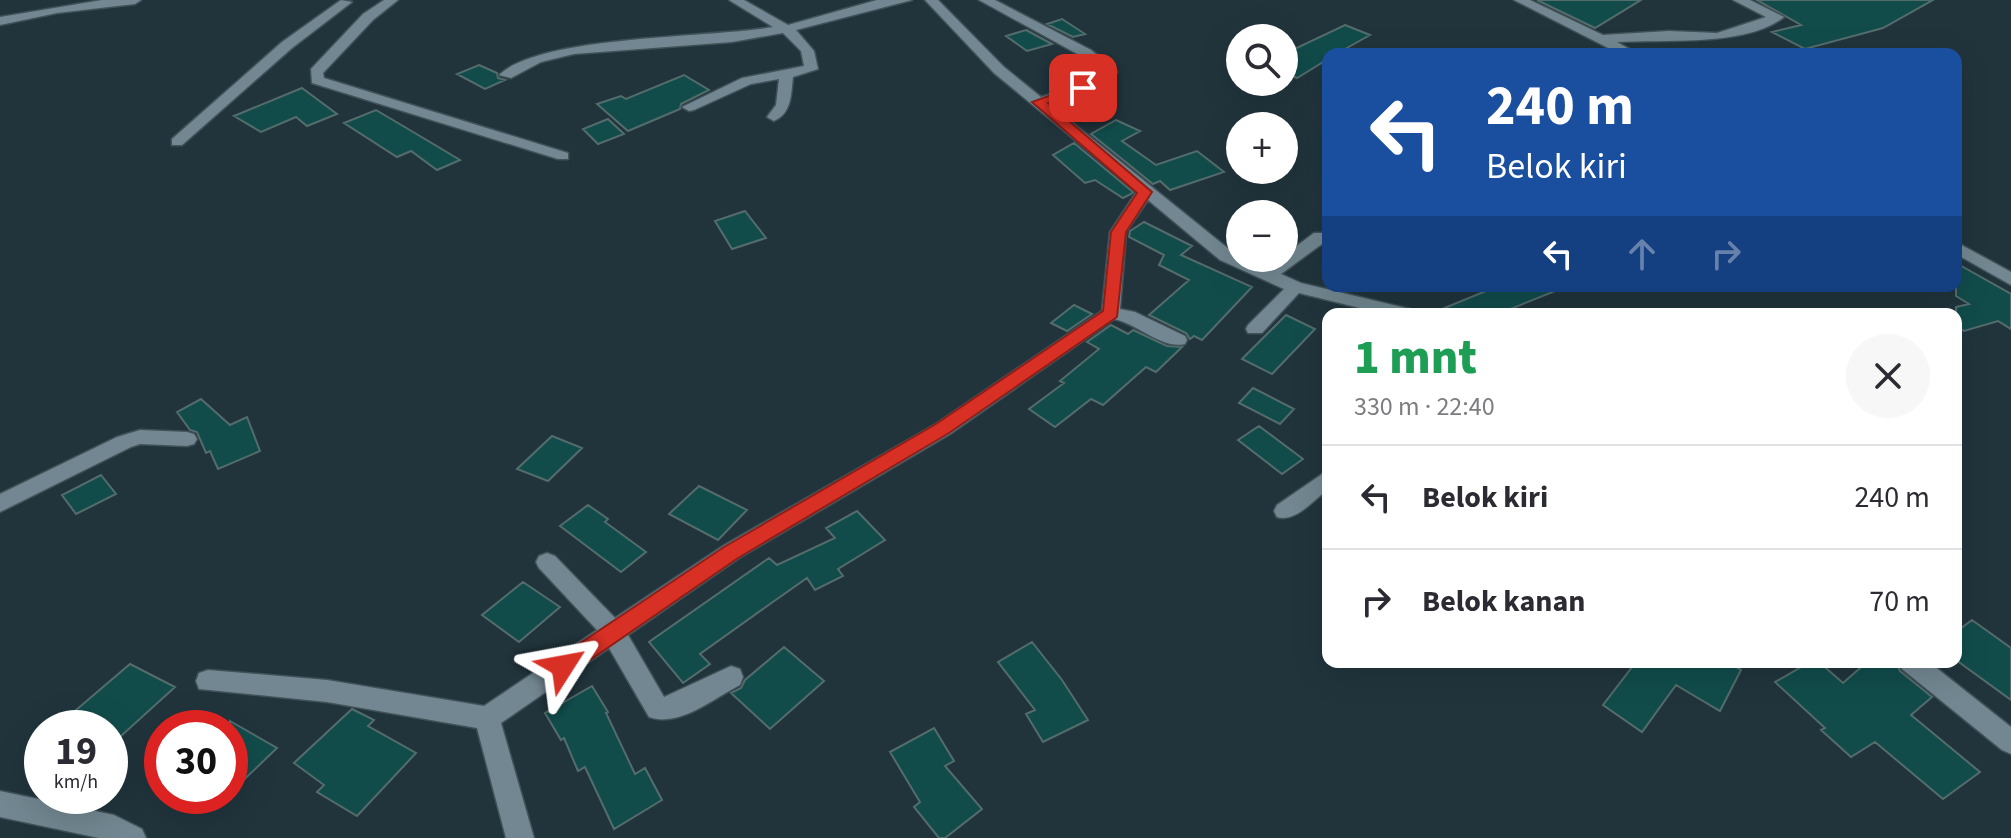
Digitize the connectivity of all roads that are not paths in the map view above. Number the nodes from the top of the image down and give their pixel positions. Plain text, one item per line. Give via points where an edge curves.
1 (135, 0) edge
2 (323, 0) edge
3 (735, 0) edge
4 (906, 0) edge
5 (931, 0) edge
6 (985, 0) edge
7 (1520, 0) edge
8 (1739, 0) edge
9 (346, 2) junction
10 (388, 2) edge
11 (0, 21) edge
12 (786, 29) junction
13 (1603, 39) junction
14 (1620, 48) edge
15 (506, 75) dead end
16 (786, 76) junction
17 (1039, 102) junction
18 (689, 107) dead end
19 (774, 117) dead end
20 (177, 142) dead end
21 (563, 156) dead end
22 (1145, 192) junction
23 (1320, 237) dead end
24 (1962, 251) edge
25 (1268, 275) junction
26 (2011, 280) edge
27 (1295, 287) junction
28 (1383, 308) edge
29 (1111, 313) junction
30 (1255, 329) dead end
31 (1178, 340) dead end
32 (187, 439) dead end
33 (1322, 483) edge
34 (0, 504) edge
35 (1285, 511) dead end
36 (547, 562) dead end
37 (613, 632) junction
38 (1918, 668) edge
39 (731, 677) dead end
40 (208, 681) dead end
41 (487, 718) junction
42 (2011, 742) edge
43 (0, 804) edge
44 (132, 838) edge
45 (520, 838) edge

1 - 11 street
2 - 9 street
3 - 12 street
4 - 12 street
5 - 17 street via 999,70
6 - 17 street via 1086,53 1110,72 1103,82
7 - 13 street
8 - 13 street via 1778,17 1718,37
9 - 10 street
9 - 20 street via 287,45
10 - 21 street via 316,72 317,80
12 - 15 street via 574,50 536,59
12 - 16 street via 803,43 812,64 811,69
13 - 14 street
16 - 18 street via 747,81
16 - 19 street via 783,105
17 - 22 street
22 - 25 street via 1226,256
22 - 29 street via 1118,232
23 - 25 street
24 - 26 street
25 - 27 street
27 - 28 street
27 - 30 street
29 - 31 street
29 - 37 street via 943,429 731,552
32 - 34 street via 140,437 124,442
33 - 35 street
36 - 37 street
37 - 39 street via 658,709 675,707
37 - 41 street
38 - 42 street
40 - 41 street via 327,691
41 - 45 street
43 - 44 street via 114,828

